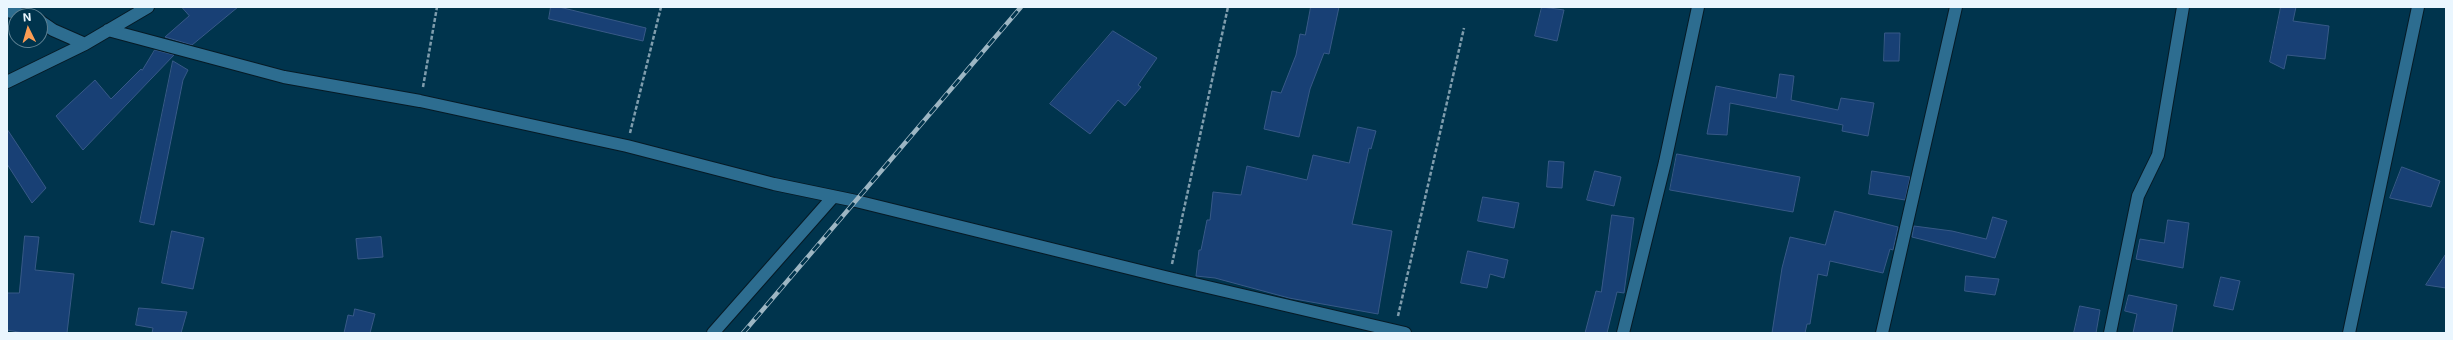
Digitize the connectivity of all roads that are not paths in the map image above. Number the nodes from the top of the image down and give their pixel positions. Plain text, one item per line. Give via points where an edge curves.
1 (148, 7) edge
2 (1698, 7) edge
3 (1956, 7) edge
4 (2183, 7) edge
5 (2418, 7) edge
6 (48, 26) edge
7 (108, 30) junction
8 (85, 44) junction
9 (7, 82) edge
10 (833, 197) junction
11 (1400, 332) edge
12 (713, 333) edge
13 (1623, 333) edge
14 (1882, 333) edge
15 (2110, 333) edge
16 (2349, 333) edge

1 - 7 street
2 - 13 street via 1666,162
3 - 14 street
4 - 15 street via 2158,155 2138,196
5 - 16 street
6 - 8 street
7 - 8 street
7 - 10 street via 284,77 420,101 627,146
8 - 9 street
10 - 11 street
10 - 12 street

